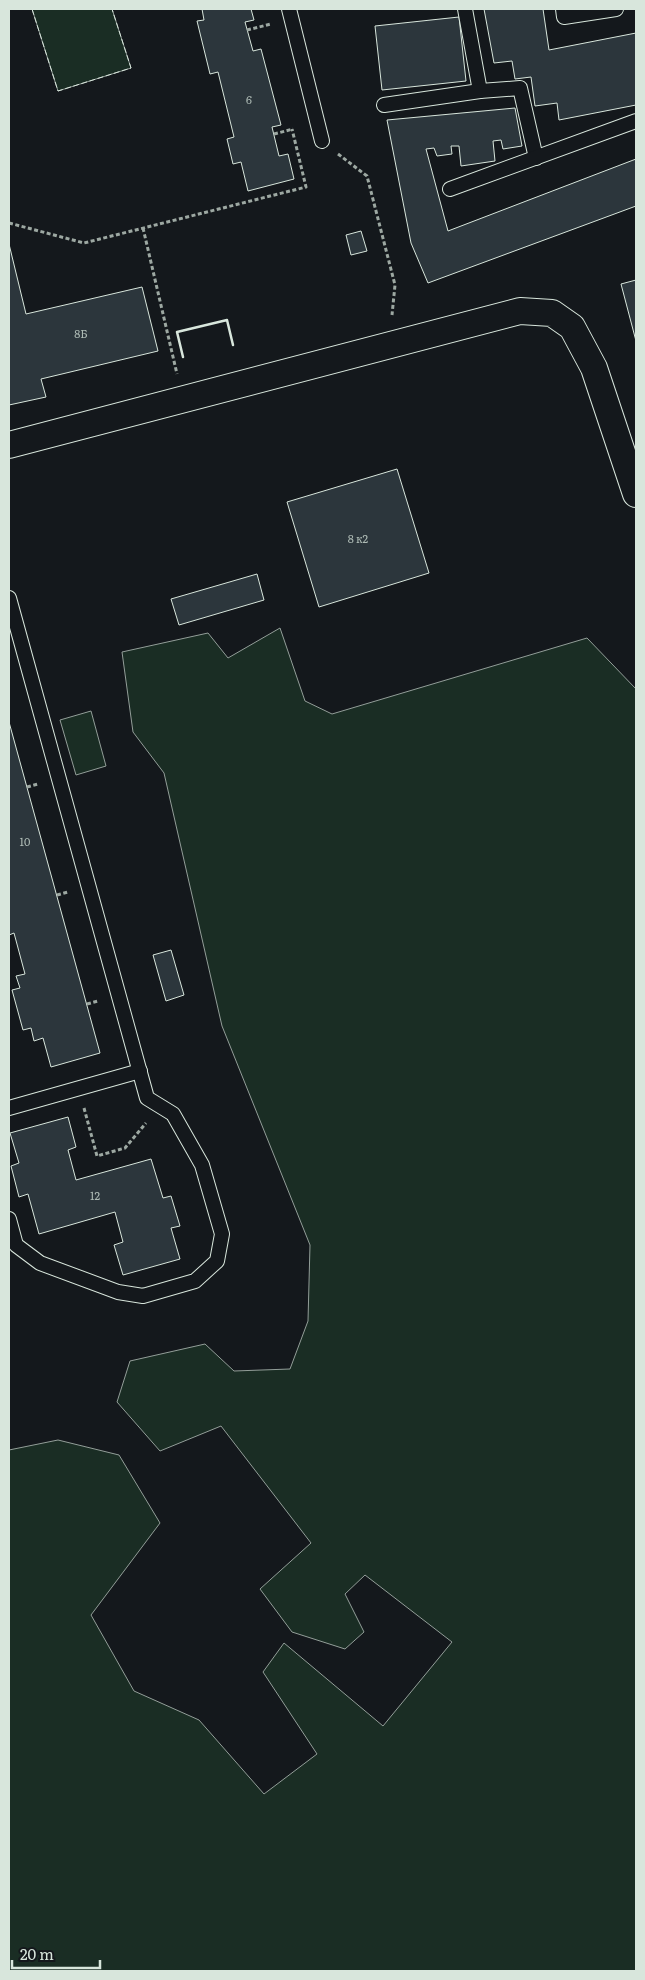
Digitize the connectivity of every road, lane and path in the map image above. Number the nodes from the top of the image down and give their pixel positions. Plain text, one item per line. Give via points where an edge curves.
1 (289, 9) edge
2 (465, 9) edge
3 (563, 9) edge
4 (616, 9) edge
5 (480, 92) junction
6 (384, 105) dead end
7 (636, 121) edge
8 (292, 129) dead end
9 (322, 141) joint
10 (536, 158) junction
11 (450, 189) dead end
12 (9, 223) edge
13 (143, 228) junction
14 (389, 345) junction
15 (183, 399) junction
16 (9, 445) edge
17 (630, 455) edge
18 (636, 494) edge
19 (9, 598) edge
20 (11, 615) edge
21 (140, 1071) junction
22 (78, 1088) junction
23 (9, 1108) edge
24 (172, 1114) junction
25 (9, 1219) edge

1 - 9 lane
2 - 5 lane
3 - 4 lane via 564,17
5 - 6 lane
5 - 10 lane via 520,88
7 - 10 lane
8 - 13 path via 306,187
9 - 14 path via 366,176 395,285
10 - 11 lane
12 - 13 path via 84,243
13 - 15 path
14 - 15 street
14 - 17 street via 520,311 552,313 572,327 594,368
15 - 16 street
17 - 18 street
19 - 20 lane
20 - 21 lane
21 - 22 lane
21 - 24 lane via 147,1098
22 - 23 lane
22 - 24 path via 97,1156 125,1148 147,1121
24 - 25 lane via 202,1165 222,1234 217,1261 195,1281 143,1296 118,1292 40,1263 16,1244

